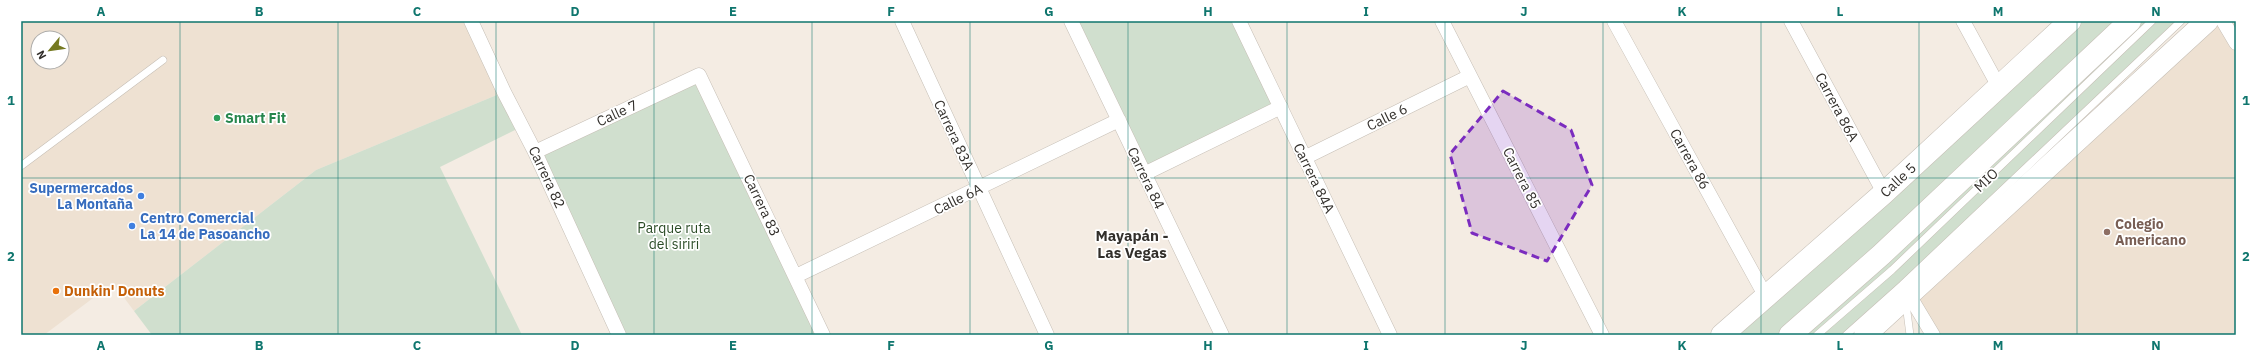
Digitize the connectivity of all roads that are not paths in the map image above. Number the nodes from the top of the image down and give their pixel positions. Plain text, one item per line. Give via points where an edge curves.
1 (471, 21) edge
2 (902, 21) edge
3 (1071, 21) edge
4 (1239, 21) edge
5 (1442, 21) edge
6 (1614, 21) edge
7 (1791, 21) edge
8 (1964, 21) edge
9 (2070, 21) edge
10 (2110, 21) edge
11 (2130, 21) edge
12 (2152, 21) edge
13 (2181, 21) edge
14 (2208, 21) edge
15 (2223, 21) edge
16 (2236, 43) edge
17 (2102, 48) junction
18 (163, 60) dead end
19 (700, 75) joint
20 (1470, 76) junction
21 (1999, 87) junction
22 (1281, 107) junction
23 (1119, 120) junction
24 (536, 152) junction
25 (1304, 158) junction
26 (21, 166) edge
27 (1144, 174) junction
28 (978, 188) junction
29 (1884, 193) junction
30 (796, 276) junction
31 (1766, 297) junction
32 (1907, 297) junction
33 (618, 335) edge
34 (823, 335) edge
35 (1047, 335) edge
36 (1222, 335) edge
37 (1390, 335) edge
38 (1602, 335) edge
39 (1722, 335) edge
40 (1790, 335) edge
41 (1816, 335) edge
42 (1846, 335) edge
43 (1865, 335) edge
44 (1910, 335) edge
45 (1933, 335) edge

1 - 24 street, Carrera 82
2 - 28 street, Carrera 83A
3 - 23 street, Carrera 84
4 - 22 street, Carrera 84A
5 - 20 street, Carrera 85
6 - 31 street, Carrera 86
7 - 29 street, Carrera 86A
8 - 21 street
9 - 21 main road, Calle 5
10 - 17 main road
11 - 17 main road
12 - 41 lane, MIO via 1892,270
13 - 42 lane, MIO via 1902,286
14 - 32 main road
15 - 16 street
17 - 40 main road via 1881,255
18 - 26 lane
19 - 24 street, Calle 7
19 - 30 street, Carrera 83
20 - 25 street, Calle 6
20 - 38 street, Carrera 85
21 - 29 main road, Calle 5
22 - 25 street, Carrera 84A
22 - 27 street
23 - 27 street, Carrera 84
23 - 28 street, Calle 6A
24 - 33 street, Carrera 82
25 - 37 street, Carrera 84A
27 - 36 street, Carrera 84
28 - 30 street, Calle 6A
28 - 35 street, Carrera 83A
29 - 31 main road, Calle 5
30 - 34 street, Carrera 83
31 - 39 main road, Calle 5
32 - 43 main road
32 - 44 lane
32 - 45 street

